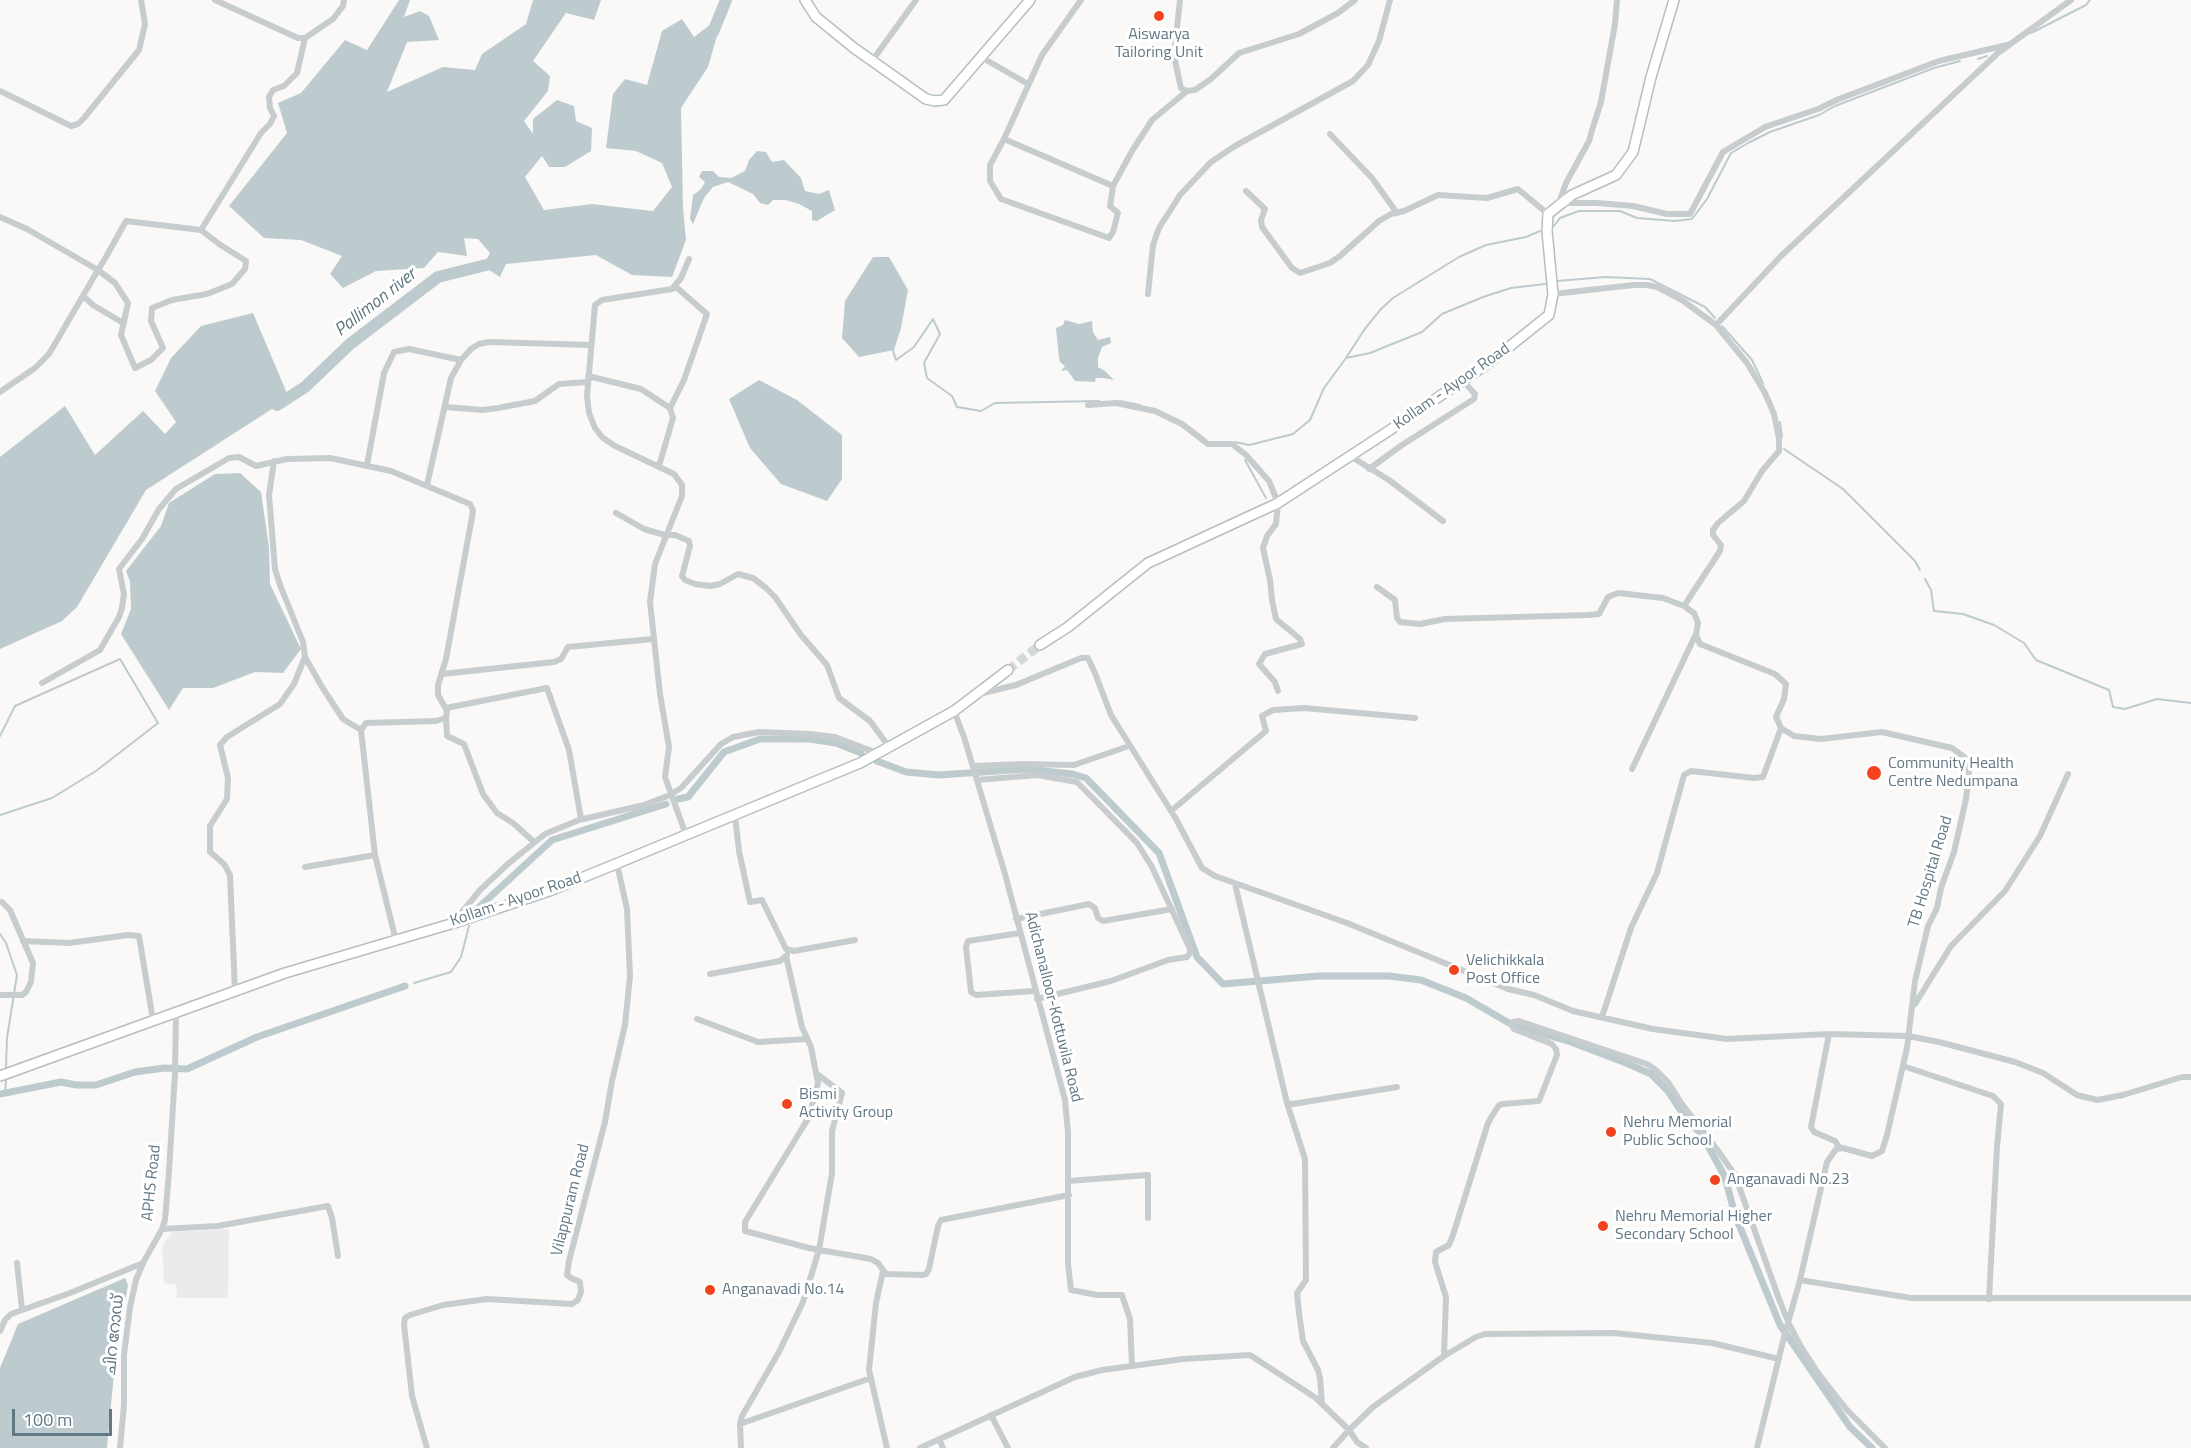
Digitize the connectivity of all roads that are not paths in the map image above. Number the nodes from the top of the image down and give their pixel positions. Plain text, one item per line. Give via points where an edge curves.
1 (141, 0) edge
2 (215, 0) edge
3 (344, 0) edge
4 (805, 0) edge
5 (916, 0) edge
6 (1030, 0) edge
7 (1081, 0) edge
8 (1180, 0) edge
9 (1355, 0) edge
10 (1390, 0) edge
11 (1617, 0) edge
12 (1674, 0) edge
13 (2071, 0) edge
14 (305, 38) junction
15 (2007, 45) junction
16 (981, 57) junction
17 (872, 61) junction
18 (1028, 84) junction
19 (0, 91) edge
20 (1187, 91) junction
21 (1330, 134) dead end
22 (1004, 139) junction
23 (1113, 186) junction
24 (1246, 190) dead end
25 (1559, 203) junction
26 (1397, 213) junction
27 (1548, 214) junction
28 (0, 217) edge
29 (201, 230) junction
30 (688, 259) dead end
31 (98, 270) junction
32 (675, 286) junction
33 (1148, 294) dead end
34 (1553, 294) junction
35 (83, 296) junction
36 (123, 323) junction
37 (1716, 325) junction
38 (591, 345) junction
39 (461, 360) junction
40 (588, 379) junction
41 (1463, 381) junction
42 (0, 392) edge
43 (1088, 405) dead end
44 (445, 407) junction
45 (670, 408) junction
46 (1350, 456) junction
47 (274, 461) junction
48 (367, 465) junction
49 (659, 466) junction
50 (1369, 469) junction
51 (427, 485) junction
52 (1278, 503) junction
53 (616, 513) dead end
54 (1443, 521) dead end
55 (665, 535) junction
56 (1377, 587) dead end
57 (1684, 606) junction
58 (1696, 635) junction
59 (653, 639) junction
60 (1040, 645) tunnel mouth
61 (306, 657) junction
62 (1008, 670) tunnel mouth
63 (442, 674) junction
64 (42, 683) dead end
65 (1278, 691) dead end
66 (976, 694) junction
67 (446, 708) junction
68 (954, 711) junction
69 (446, 718) junction
70 (1415, 718) dead end
71 (1781, 729) junction
72 (361, 730) junction
73 (1129, 746) junction
74 (889, 747) junction
75 (877, 753) junction
76 (973, 768) junction
77 (1632, 769) dead end
78 (2068, 774) dead end
79 (976, 779) junction
80 (670, 795) junction
81 (1171, 811) junction
82 (735, 816) junction
83 (581, 819) junction
84 (686, 835) junction
85 (533, 842) junction
86 (375, 855) junction
87 (617, 864) junction
88 (305, 867) dead end
89 (1235, 884) junction
90 (2, 902) dead end
91 (1172, 909) junction
92 (1016, 919) junction
93 (454, 923) junction
94 (1020, 933) junction
95 (855, 940) dead end
96 (23, 941) junction
97 (396, 941) junction
98 (788, 954) junction
99 (710, 974) dead end
100 (235, 991) junction
101 (1034, 991) junction
102 (0, 995) edge
103 (1037, 999) junction
104 (1912, 1008) junction
105 (176, 1012) junction
106 (1602, 1017) junction
107 (697, 1019) dead end
108 (153, 1020) junction
109 (1829, 1034) junction
110 (1908, 1036) junction
111 (807, 1039) junction
112 (1903, 1066) junction
113 (817, 1074) junction
114 (0, 1076) edge
115 (2191, 1077) edge
116 (1397, 1088) dead end
117 (1287, 1103) junction
118 (1840, 1148) junction
119 (1068, 1181) junction
120 (1069, 1195) junction
121 (1148, 1218) dead end
122 (162, 1229) junction
123 (819, 1250) junction
124 (338, 1256) dead end
125 (17, 1263) dead end
126 (143, 1263) junction
127 (883, 1271) junction
128 (1800, 1280) junction
129 (2191, 1298) edge
130 (1989, 1299) junction
131 (22, 1309) junction
132 (1788, 1327) junction
133 (0, 1331) edge
134 (1444, 1356) junction
135 (1779, 1359) junction
136 (1132, 1366) junction
137 (871, 1377) junction
138 (1322, 1404) junction
139 (991, 1415) junction
140 (740, 1424) junction
141 (1349, 1430) junction
142 (939, 1439) junction
143 (120, 1448) edge
144 (427, 1448) edge
145 (741, 1448) edge
146 (887, 1448) edge
147 (920, 1448) edge
148 (942, 1448) edge
149 (1008, 1448) edge
150 (1333, 1448) edge
151 (1366, 1448) edge
152 (1757, 1448) edge
153 (1885, 1448) edge

1 - 19 street via 145,24 139,50 78,124 71,126
2 - 14 street
3 - 14 street via 333,19
4 - 17 main road via 816,17
5 - 17 street
6 - 16 main road
7 - 18 street via 1042,55
8 - 20 street via 1174,56 1181,87
9 - 20 street via 1299,34 1239,52 1211,79
10 - 33 street via 1368,65 1353,81 1235,146 1211,162 1180,195 1153,245
11 - 25 street via 1616,24 1589,141
12 - 25 main road via 1633,152 1616,175
13 - 15 street
14 - 29 street via 297,73 284,86 273,90 270,108 274,116 270,124
15 - 25 street via 1940,61 1766,127 1723,152 1690,214 1666,214 1633,206
15 - 37 street via 1781,256
16 - 17 main road via 944,100 935,101 926,99
16 - 18 street
18 - 22 street
20 - 23 street via 1152,120
21 - 26 street via 1372,178
22 - 23 street
22 - 23 street via 989,173 1001,199 1109,238 1118,213 1110,206
24 - 26 street via 1265,209 1262,227 1300,273 1330,263 1379,221
25 - 27 main road
26 - 27 street via 1438,195 1487,198 1514,189
27 - 34 main road, Kollam - Ayoor Road
28 - 31 street
29 - 31 street via 126,221
29 - 36 street via 246,261 238,279 218,290 152,308 151,321 163,348 135,368 121,338
30 - 32 street
31 - 35 street
31 - 36 street via 115,283 128,303
32 - 38 street via 667,291 597,302
32 - 45 street via 707,314
34 - 37 street via 1647,285 1682,300
34 - 41 main road, Kollam - Ayoor Road via 1549,315
35 - 36 street
35 - 42 street via 49,354
37 - 57 street via 1765,393 1774,414 1779,447 1744,501 1713,530 1720,551
38 - 39 street via 489,342 471,349
38 - 40 street
39 - 44 street via 451,378
39 - 48 street via 409,350 393,352 384,373
40 - 44 street via 558,384 535,401 483,410
40 - 45 street via 641,389
40 - 49 street via 589,413 603,438
41 - 46 main road, Kollam - Ayoor Road
41 - 50 street via 1475,394 1474,399
43 - 52 street via 1116,403 1155,411 1182,424 1208,444 1232,444 1269,481
44 - 51 street
45 - 49 street via 673,418
46 - 50 street
46 - 52 main road, Kollam - Ayoor Road
47 - 48 street via 330,458
47 - 61 street via 269,495 275,569
47 - 64 street via 256,466 239,457 229,458 176,489 119,569 124,594 122,608 108,638 99,650
48 - 51 street
49 - 55 street via 678,478 683,490
50 - 54 street
51 - 63 street via 467,502 473,510
52 - 60 main road, Kollam - Ayoor Road via 1148,563
52 - 65 street via 1276,524 1263,548 1276,620 1302,644 1265,654 1259,664
53 - 55 street via 644,529
55 - 59 street via 651,585
55 - 74 street via 675,535 690,543 682,576 686,580 710,586 738,574 753,578 766,588 827,665 839,698 870,721
56 - 57 street via 1395,600 1400,622 1420,624 1445,619 1599,614 1608,597 1618,593 1663,598
57 - 58 street via 1697,617
58 - 71 street via 1705,647 1775,675 1786,684 1776,717
58 - 77 street
59 - 63 street via 568,647 561,659 554,662
59 - 80 street via 669,747 664,777
61 - 72 street via 343,719
61 - 100 street via 280,704 227,737 220,746 228,778 228,799 210,826 210,852 230,875
62 - 66 main road, Kollam - Ayoor Road
63 - 67 street via 438,690
66 - 68 main road, Kollam - Ayoor Road
66 - 73 street via 1016,686 1088,658 1111,715
67 - 69 street
67 - 83 street via 547,688 569,750
68 - 74 main road, Kollam - Ayoor Road
68 - 76 street, Adichanalloor-Kottuvila Road
69 - 72 street via 366,723
69 - 85 street via 447,736 464,744 483,794 497,813
70 - 81 street via 1305,708 1273,710 1262,716 1264,732
71 - 104 street, TB Hospital Road via 1794,736 1821,739 1882,732 1952,748 1968,760 1966,799 1958,836 1928,926
71 - 106 street via 1763,777 1685,773 1657,873 1631,928
72 - 86 street
73 - 76 street via 1074,765
73 - 81 street
74 - 75 main road, Kollam - Ayoor Road
75 - 80 street via 835,737 779,732 743,734 721,744
75 - 82 main road, Kollam - Ayoor Road
76 - 79 street, Adichanalloor-Kottuvila Road
78 - 104 street via 2040,836 2005,891 1951,946
79 - 91 street via 1037,775 1077,782 1137,843
79 - 92 street, Adichanalloor-Kottuvila Road
80 - 83 street
80 - 84 street
81 - 89 street via 1202,868
82 - 84 main road, Kollam - Ayoor Road
82 - 98 street via 750,902 762,900
83 - 85 street
84 - 87 main road, Kollam - Ayoor Road
85 - 93 street via 480,890
86 - 88 street
86 - 97 street
87 - 93 main road, Kollam - Ayoor Road
87 - 144 street, Vilappuram Road via 627,909 630,976 625,1025 605,1122 568,1261 567,1275 580,1282 581,1292 572,1304 487,1299 443,1305 405,1318 412,1396
89 - 106 street via 1347,923 1508,988
89 - 117 street
90 - 96 street
91 - 92 street via 1103,921 1089,904
91 - 103 street via 1190,949 1187,957
92 - 94 street, Adichanalloor-Kottuvila Road
93 - 97 main road, Kollam - Ayoor Road
94 - 101 street, Adichanalloor-Kottuvila Road
94 - 101 street via 968,941 971,992 976,995
95 - 98 street
96 - 102 street via 33,963 31,982 22,995
96 - 108 street via 69,943 140,936
97 - 100 main road, Kollam - Ayoor Road
98 - 99 street via 780,961
98 - 111 street
100 - 105 main road, Kollam - Ayoor Road
101 - 103 street, Adichanalloor-Kottuvila Road
103 - 119 street, Adichanalloor-Kottuvila Road via 1065,1100
104 - 110 street, TB Hospital Road
105 - 108 main road, Kollam - Ayoor Road
105 - 122 street, APHS Road via 176,1065
106 - 109 street via 1727,1039
107 - 111 street via 758,1042
108 - 114 main road, Kollam - Ayoor Road
109 - 110 street
109 - 118 street, TB Hospital Road via 1811,1127
110 - 112 street, TB Hospital Road
110 - 115 street via 2016,1062 2043,1073 2077,1095 2097,1100
111 - 113 street
112 - 118 street, TB Hospital Road via 1882,1151 1872,1156
112 - 130 street via 1993,1096 2001,1104
113 - 123 street via 842,1093 832,1131 832,1173
113 - 123 street via 816,1096 809,1117 744,1227 748,1233
116 - 117 street
117 - 138 street via 1305,1159 1306,1280 1297,1293 1299,1313 1303,1341 1318,1370
118 - 128 street via 1827,1162
119 - 120 street, Adichanalloor-Kottuvila Road
119 - 121 street via 1148,1175
120 - 127 street via 943,1219 926,1274
120 - 136 street, Adichanalloor-Kottuvila Road via 1071,1290 1122,1295 1130,1319
122 - 124 street via 218,1226 328,1206
122 - 126 street, APHS Road
123 - 127 street via 872,1259
123 - 140 street via 803,1302
125 - 131 street
126 - 131 street
126 - 143 street, ചിറ റോഡ് via 130,1306
127 - 137 street via 870,1352
128 - 130 street via 1911,1298
128 - 132 street
129 - 130 street
131 - 133 street via 11,1314
132 - 134 street via 1735,1176 1668,1082 1647,1064 1516,1020 1514,1029 1552,1044 1557,1055 1539,1101 1499,1105 1492,1116 1449,1245 1436,1252 1435,1262 1446,1297
132 - 135 street
132 - 153 street via 1847,1410
134 - 135 street via 1485,1334 1614,1333 1712,1343
134 - 141 street via 1373,1407
135 - 152 street
136 - 138 street via 1250,1355
136 - 139 street via 1075,1377
137 - 140 street
137 - 146 street
138 - 141 street
139 - 142 street
139 - 149 street
140 - 145 street
141 - 150 street
141 - 151 street
142 - 147 street
142 - 148 street

